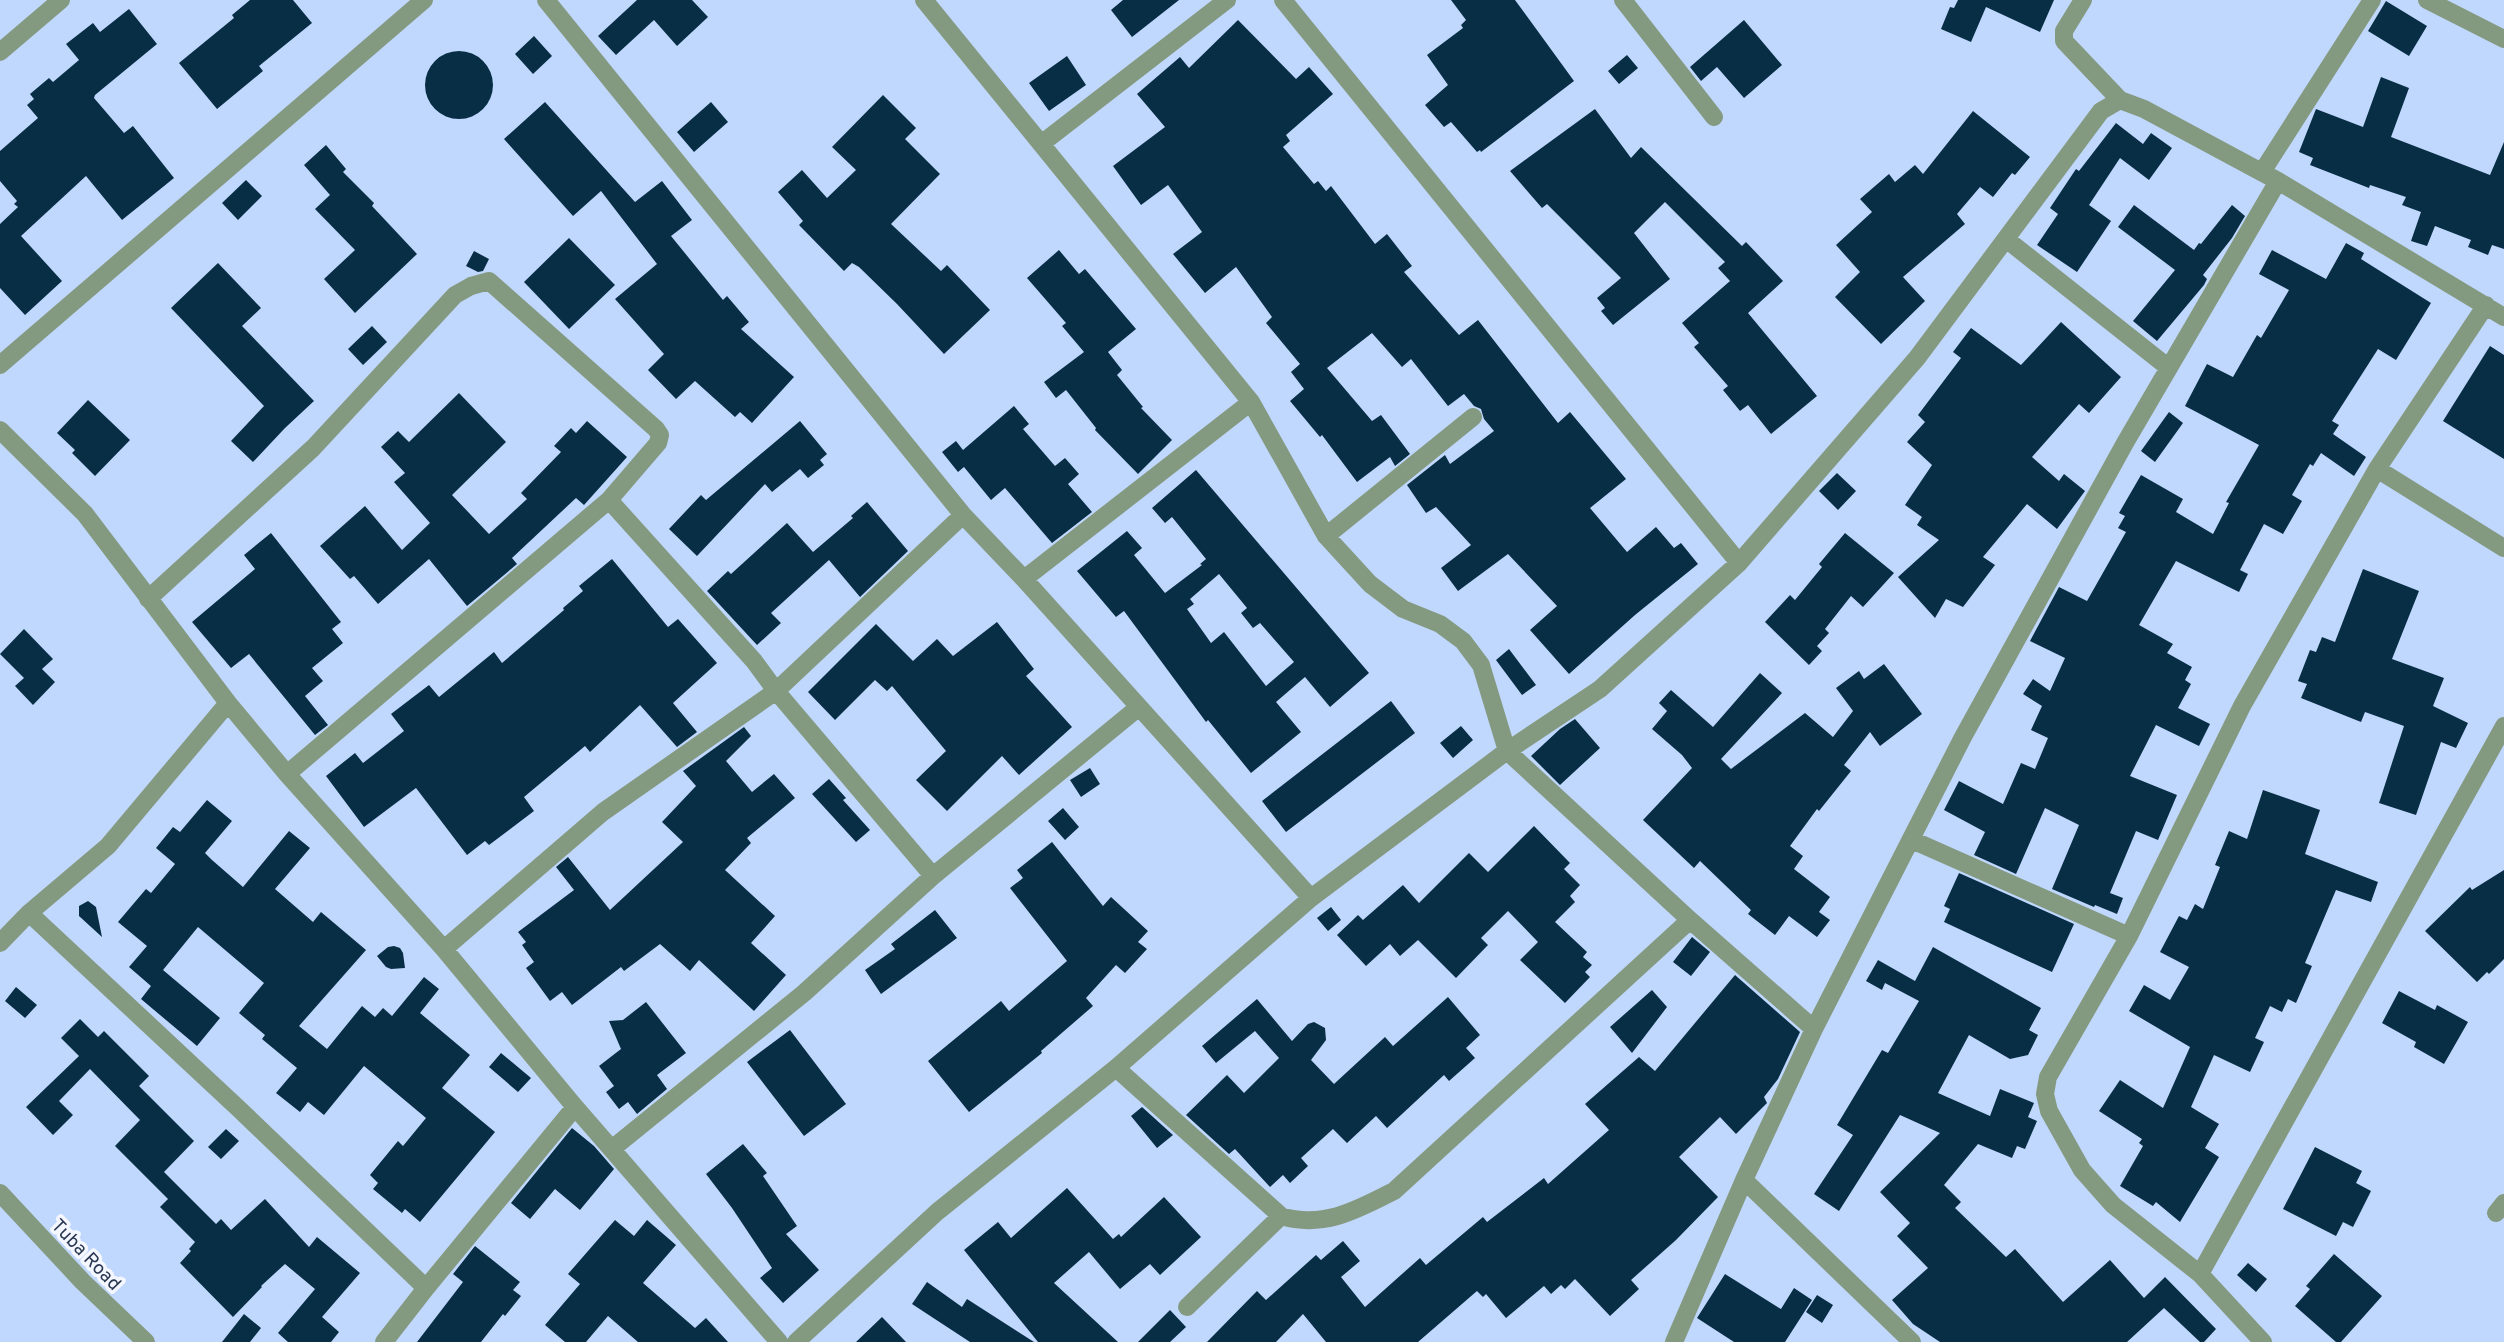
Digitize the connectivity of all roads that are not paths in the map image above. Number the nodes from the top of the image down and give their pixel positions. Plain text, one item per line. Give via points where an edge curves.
1 (61, 0) edge
2 (424, 0) edge
3 (546, 0) edge
4 (924, 0) edge
5 (1227, 0) edge
6 (1283, 0) edge
7 (1623, 0) edge
8 (2083, 0) edge
9 (2372, 0) edge
10 (2427, 0) edge
11 (2504, 39) edge
12 (0, 52) edge
13 (2120, 100) junction
14 (1714, 117) dead end
15 (1041, 144) junction
16 (2262, 172) junction
17 (2278, 181) junction
18 (2006, 239) junction
19 (2486, 306) junction
20 (2504, 317) edge
21 (0, 365) edge
22 (2169, 368) junction
23 (1251, 402) junction
24 (1472, 417) dead end
25 (0, 430) edge
26 (2377, 469) junction
27 (609, 500) junction
28 (963, 515) junction
29 (1326, 536) junction
30 (2504, 548) edge
31 (1739, 563) junction
32 (1024, 579) junction
33 (148, 599) junction
34 (776, 691) junction
35 (228, 703) junction
36 (1139, 707) junction
37 (2504, 726) edge
38 (1507, 751) junction
39 (287, 774) junction
40 (1912, 840) junction
41 (933, 876) junction
42 (1311, 898) junction
43 (29, 913) junction
44 (1690, 920) junction
45 (2129, 936) junction
46 (0, 943) edge
47 (444, 949) junction
48 (1814, 1029) junction
49 (1116, 1069) junction
50 (575, 1107) junction
51 (613, 1148) junction
52 (1744, 1180) junction
53 (0, 1193) edge
54 (1281, 1216) junction
55 (2200, 1274) junction
56 (426, 1287) junction
57 (1186, 1307) dead end
58 (146, 1342) edge
59 (384, 1342) edge
60 (779, 1342) edge
61 (796, 1342) edge
62 (1674, 1342) edge
63 (1912, 1342) edge
64 (2263, 1342) edge

1 - 12 street
2 - 21 street
3 - 28 street
4 - 15 street
5 - 15 street
6 - 31 street
7 - 14 street
8 - 13 street via 2064,31 2064,41
9 - 16 street
10 - 11 street
13 - 16 street
13 - 18 street via 2101,111
15 - 23 street
16 - 17 street
17 - 19 street
17 - 22 street
18 - 22 street
18 - 31 street via 1917,358
19 - 20 street
19 - 26 street
22 - 40 street via 1963,737
23 - 29 street
23 - 32 street
24 - 29 street
25 - 33 street via 85,514
26 - 30 street
26 - 45 street via 2242,706
27 - 33 street via 660,435 489,281 455,295 313,448
27 - 34 street
27 - 39 street
28 - 32 street
28 - 34 street
29 - 38 street via 1370,584 1403,609 1440,624 1463,641 1481,665
31 - 38 street via 1600,690
32 - 36 street
33 - 35 street
34 - 41 street
34 - 47 street via 603,812
35 - 39 street
35 - 43 street via 108,846
36 - 41 street
36 - 42 street
37 - 55 street
38 - 42 street
38 - 44 street
39 - 47 street
40 - 45 street
40 - 48 street
41 - 51 street via 804,993
42 - 49 street
43 - 46 street
43 - 56 street
44 - 48 street
44 - 54 street via 1394,1191 1315,1222
45 - 55 street via 2048,1077 2045,1094 2049,1111 2082,1170 2113,1205
47 - 50 street
48 - 52 street
49 - 54 street
49 - 61 street via 937,1212
50 - 51 street
50 - 56 street
51 - 60 street
52 - 62 street
52 - 63 street
53 - 58 street, Tuba Road
54 - 57 street
55 - 64 street
56 - 59 street

